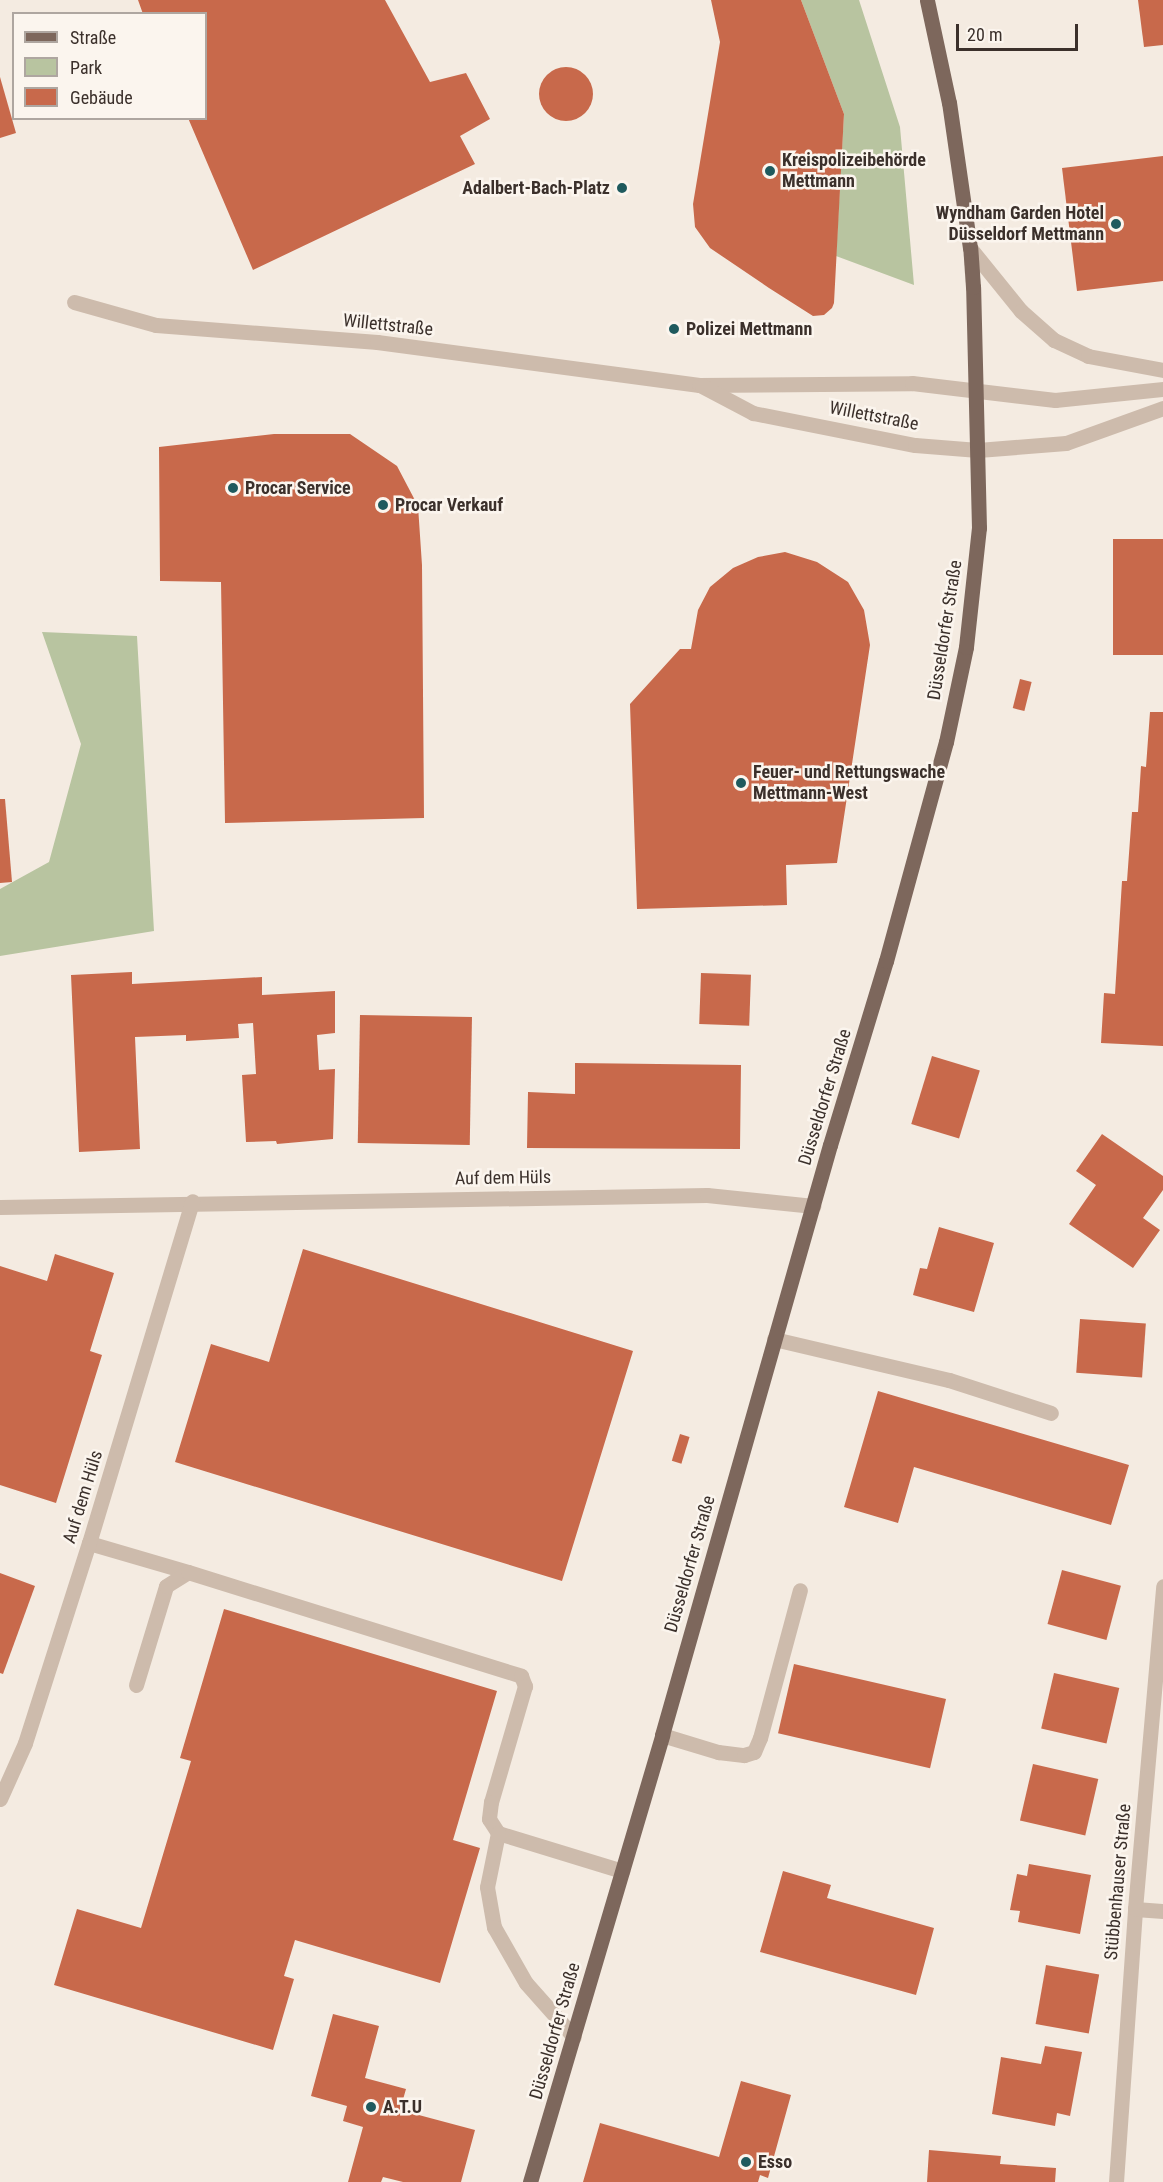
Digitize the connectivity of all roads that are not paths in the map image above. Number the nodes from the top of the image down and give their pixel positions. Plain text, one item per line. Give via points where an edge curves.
1 (927, 0) edge
2 (970, 248) junction
3 (74, 302) dead end
4 (1163, 370) edge
5 (699, 385) junction
6 (1163, 389) edge
7 (977, 392) junction
8 (1163, 408) edge
9 (978, 450) junction
10 (192, 1202) junction
11 (813, 1206) junction
12 (0, 1207) edge
13 (774, 1340) junction
14 (1051, 1413) dead end
15 (89, 1543) junction
16 (188, 1572) junction
17 (1163, 1586) edge
18 (800, 1590) dead end
19 (136, 1685) dead end
20 (662, 1735) junction
21 (0, 1799) edge
22 (498, 1833) junction
23 (622, 1871) junction
24 (1135, 1909) junction
25 (1163, 1911) edge
26 (574, 2037) junction
27 (531, 2182) edge
28 (1116, 2182) edge

1 - 2 main road, Düsseldorfer Straße via 949,103
2 - 4 street via 1021,310 1054,340 1088,356
2 - 7 main road, Düsseldorfer Straße
3 - 5 street, Willettstraße via 156,325 377,342
5 - 7 street, Willettstraße via 912,384
5 - 9 street, Willettstraße via 753,413 915,445
6 - 7 street, Willettstraße via 1055,399
7 - 9 main road, Düsseldorfer Straße
8 - 9 street, Willettstraße via 1066,443
9 - 11 main road, Düsseldorfer Straße via 977,554 966,647 946,742
10 - 11 street, Auf dem Hüls via 707,1195
10 - 12 street, Auf dem Hüls
10 - 15 street, Auf dem Hüls
11 - 13 main road, Düsseldorfer Straße
13 - 14 street via 949,1380
13 - 20 main road, Düsseldorfer Straße
15 - 16 street
15 - 21 street, Auf dem Hüls via 25,1743
16 - 19 street via 166,1586
16 - 22 street via 521,1676 525,1686 491,1802 489,1819
17 - 24 street, Stübbenhauser Straße
18 - 20 street via 753,1752 718,1752
20 - 23 main road, Düsseldorfer Straße
22 - 23 street
22 - 26 street via 487,1887 494,1927 526,1983
23 - 26 main road, Düsseldorfer Straße
24 - 25 street
24 - 28 street, Stübbenhauser Straße
26 - 27 main road, Düsseldorfer Straße

